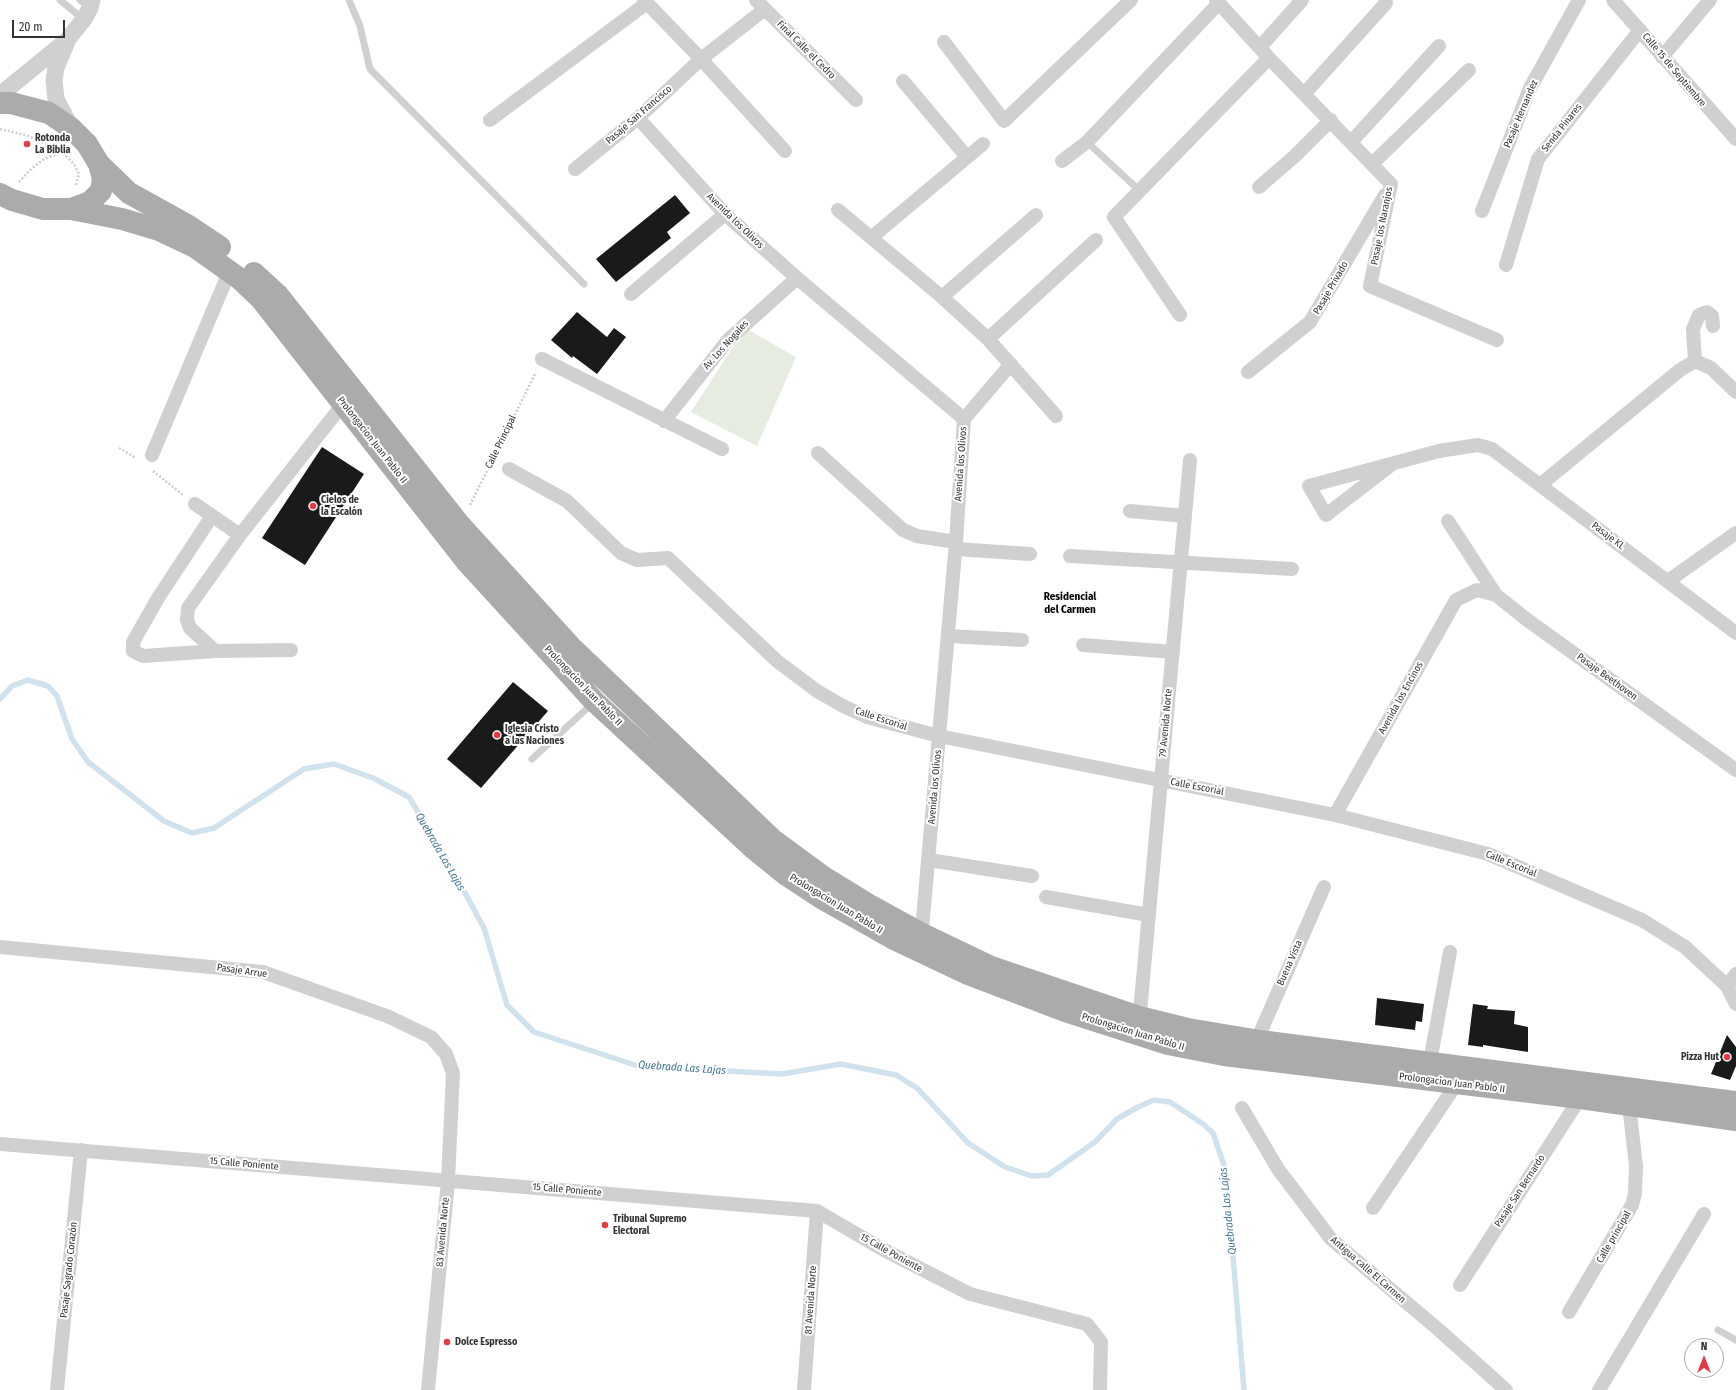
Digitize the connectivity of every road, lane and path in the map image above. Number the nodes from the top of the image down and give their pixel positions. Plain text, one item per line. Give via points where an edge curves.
1 (60, 0) edge
2 (349, 0) edge
3 (1130, 0) edge
4 (1302, 0) edge
5 (1579, 0) edge
6 (1613, 0) edge
7 (1710, 0) edge
8 (646, 1) edge
9 (1218, 1) edge
10 (1386, 3) dead end
11 (760, 4) edge
12 (86, 7) edge
13 (1640, 30) junction
14 (68, 39) junction
15 (944, 42) dead end
16 (1439, 46) dead end
17 (1260, 47) junction
18 (1662, 57) junction
19 (1269, 58) junction
20 (701, 59) junction
21 (1469, 70) dead end
22 (903, 81) dead end
23 (1305, 93) junction
24 (0, 95) edge
25 (856, 100) dead end
26 (0, 103) edge
27 (638, 118) junction
28 (490, 120) dead end
29 (1331, 120) junction
30 (0, 129) edge
31 (75, 132) junction
32 (1736, 139) edge
33 (1087, 142) junction
34 (1351, 142) junction
35 (983, 144) dead end
36 (785, 151) dead end
37 (63, 153) junction
38 (967, 157) junction
39 (1062, 161) dead end
40 (98, 164) junction
41 (1372, 164) junction
42 (575, 169) dead end
43 (24, 184) dead end
44 (1391, 184) junction
45 (1259, 187) dead end
46 (9, 191) edge
47 (1140, 191) junction
48 (70, 198) junction
49 (838, 210) dead end
50 (1482, 211) dead end
51 (725, 214) junction
52 (1036, 215) dead end
53 (872, 237) junction
54 (1096, 240) dead end
55 (1506, 265) dead end
56 (230, 270) junction
57 (797, 278) junction
58 (584, 284) dead end
59 (631, 294) dead end
60 (942, 297) junction
61 (1180, 315) dead end
62 (1713, 326) dead end
63 (988, 339) junction
64 (1497, 340) dead end
65 (542, 359) joint
66 (1695, 361) junction
67 (1012, 364) junction
68 (1248, 372) dead end
69 (1736, 392) edge
70 (343, 404) junction
71 (1056, 416) dead end
72 (964, 419) junction
73 (664, 421) junction
74 (119, 448) dead end
75 (722, 449) dead end
76 (818, 453) dead end
77 (147, 460) junction
78 (1190, 460) dead end
79 (1391, 465) junction
80 (509, 469) dead end
81 (1540, 485) junction
82 (195, 504) joint
83 (1130, 511) dead end
84 (212, 516) junction
85 (1185, 516) junction
86 (1448, 521) dead end
87 (460, 526) junction
88 (1736, 532) edge
89 (240, 535) junction
90 (956, 546) junction
91 (1030, 554) dead end
92 (1070, 556) dead end
93 (1180, 563) junction
94 (1292, 569) dead end
95 (1668, 581) junction
96 (1476, 590) joint
97 (1496, 595) junction
98 (1736, 633) edge
99 (948, 636) junction
100 (1022, 640) dead end
101 (1082, 645) dead end
102 (291, 650) dead end
103 (216, 652) junction
104 (1172, 652) junction
105 (594, 701) junction
106 (939, 736) junction
107 (532, 759) dead end
108 (1736, 770) edge
109 (1161, 780) junction
110 (1335, 815) junction
111 (929, 860) junction
112 (1032, 876) dead end
113 (1324, 887) dead end
114 (1046, 897) dead end
115 (1149, 915) junction
116 (921, 943) junction
117 (0, 947) edge
118 (1450, 952) dead end
119 (1736, 974) edge
120 (1727, 986) junction
121 (1736, 1004) edge
122 (1139, 1026) junction
123 (1257, 1040) junction
124 (1430, 1062) junction
125 (453, 1073) joint
126 (1457, 1084) junction
127 (1580, 1098) junction
128 (1736, 1102) edge
129 (1629, 1105) junction
130 (1242, 1108) dead end
131 (1736, 1120) edge
132 (0, 1144) edge
133 (81, 1150) junction
134 (448, 1181) junction
135 (1373, 1208) dead end
136 (817, 1211) junction
137 (1704, 1214) dead end
138 (1460, 1285) dead end
139 (1569, 1312) dead end
140 (1718, 1330) dead end
141 (1736, 1340) edge
142 (57, 1390) edge
143 (428, 1390) edge
144 (804, 1390) edge
145 (1100, 1390) edge
146 (1506, 1390) edge
147 (1599, 1390) edge

1 - 12 lane
2 - 58 lane via 360,26 370,69
3 - 15 street via 1004,121
4 - 17 street
5 - 50 street, Pasaje Hernandez via 1530,88
6 - 13 street, Calle 15 de Septiembre
7 - 18 street
8 - 20 street
8 - 28 street
9 - 17 street, Pasaje los Naranjos
9 - 33 street
10 - 23 street
11 - 20 street, Pasaje San Francisco
11 - 25 street, Final Calle el Cedro
12 - 14 street
13 - 18 street, Calle 15 de Septiembre
13 - 55 street, Senda Pinares via 1538,159
14 - 24 street
14 - 31 street via 54,80 56,99
16 - 34 street
17 - 19 street, Pasaje los Naranjos
18 - 32 street, Calle 15 de Septiembre
19 - 23 street, Pasaje los Naranjos
19 - 47 street
20 - 27 street, Pasaje San Francisco
20 - 36 street
21 - 41 street
22 - 38 street
23 - 29 street, Pasaje los Naranjos
26 - 31 main road via 11,102 49,113
27 - 42 street, Pasaje San Francisco
27 - 51 street, Avenida los Olivos
29 - 34 street, Pasaje los Naranjos
29 - 45 street
30 - 37 path via 30,136
31 - 37 path
31 - 40 main road via 87,144
33 - 39 street
33 - 47 lane
34 - 41 street, Pasaje los Naranjos
35 - 38 street
37 - 46 path via 44,159
37 - 48 path via 74,164 79,174
38 - 53 street
40 - 48 main road via 103,179 101,191 90,202
40 - 87 main road, Prolongacion Juan Pablo II via 123,189 222,248 278,295
41 - 44 street, Pasaje los Naranjos
43 - 46 path
44 - 64 street, Pasaje los Naranjos via 1370,286
44 - 68 street, Pasaje Privado via 1310,322
46 - 48 main road via 43,209
47 - 61 street via 1114,217
48 - 56 main road, Prolongacion Juan Pablo II via 148,226 194,247
49 - 53 street
51 - 57 street, Avenida los Olivos
51 - 59 street
52 - 60 street
53 - 60 street
54 - 63 street
56 - 70 main road, Prolongacion Juan Pablo II via 261,299
56 - 77 street
57 - 72 street, Avenida los Olivos
57 - 73 street, Av. Los Nogales via 728,340
60 - 63 street
62 - 66 street via 1712,316 1707,312 1700,315 1693,329
63 - 67 street
65 - 73 street
65 - 87 path, Calle Principal
66 - 69 street via 1711,368
66 - 81 street via 1680,370
67 - 71 street
67 - 72 street
70 - 89 street
70 - 105 main road, Prolongacion Juan Pablo II via 466,561
72 - 90 street, Avenida los Olivos
73 - 75 street
74 - 77 path
76 - 90 street via 903,530
77 - 82 path
78 - 85 street, 79 Avenida Norte
79 - 79 street via 1326,515 1309,486 1361,472
79 - 81 street, Pasaje KL via 1414,457 1478,445 1492,449
80 - 106 street, Calle Escorial via 567,501 621,553 637,560 668,558 777,661 817,691 867,716
81 - 95 street, Pasaje KL
82 - 84 street
83 - 85 street
84 - 89 street
84 - 103 street via 168,580 133,642 133,651 143,656
85 - 93 street, 79 Avenida Norte
86 - 97 street
87 - 116 main road, Prolongacion Juan Pablo II via 588,664 772,839
88 - 95 street
89 - 103 street via 187,611 190,628
90 - 91 street
90 - 99 street, Avenida los Olivos
92 - 93 street
93 - 94 street
93 - 104 street, 79 Avenida Norte
95 - 98 street, Pasaje KL
96 - 97 street, Pasaje Beethoven
96 - 110 street, Avenida los Encinos via 1456,600
97 - 108 street, Pasaje Beethoven
99 - 100 street
99 - 106 street, Avenida los Olivos
101 - 104 street
102 - 103 street
104 - 109 street, 79 Avenida Norte
105 - 107 lane
105 - 116 main road, Prolongacion Juan Pablo II via 784,874 824,899
106 - 109 street, Calle Escorial
106 - 111 street, Avenida los Olivos
109 - 110 street, Calle Escorial
109 - 115 street, 79 Avenida Norte
110 - 120 street, Calle Escorial via 1488,854 1642,920 1685,948
111 - 112 street
111 - 116 street, Avenida los Olivos
113 - 123 street, Buena Vista
114 - 115 street
115 - 122 street, 79 Avenida Norte
116 - 122 main road, Prolongacion Juan Pablo II via 968,974 1065,1011
117 - 125 street, Pasaje Arrue via 263,972 387,1016 431,1038 446,1054
118 - 124 street
119 - 120 street
120 - 121 street, Calle Escorial
122 - 123 main road, Prolongacion Juan Pablo II via 1188,1029
122 - 126 main road, Prolongacion Juan Pablo II via 1168,1044 1224,1055
123 - 124 main road, Prolongacion Juan Pablo II
124 - 128 main road, Prolongacion Juan Pablo II
125 - 134 street, 83 Avenida Norte
126 - 127 main road, Prolongacion Juan Pablo II
126 - 135 street
127 - 129 main road, Prolongacion Juan Pablo II
127 - 138 street, Pasaje San Bernardo
129 - 131 main road, Prolongacion Juan Pablo II
129 - 139 street, Calle principal via 1636,1178 1632,1205
130 - 146 street, Antigua calle El Carmen via 1278,1169 1331,1239
132 - 133 street, 15 Calle Poniente
133 - 134 street, 15 Calle Poniente
133 - 142 street, Pasaje Sagrado Corazón
134 - 136 street, 15 Calle Poniente
134 - 143 street, 83 Avenida Norte
136 - 144 street, 81 Avenida Norte
136 - 145 street, 15 Calle Poniente via 884,1250 970,1294 1086,1324 1101,1342
137 - 147 street
140 - 141 lane

